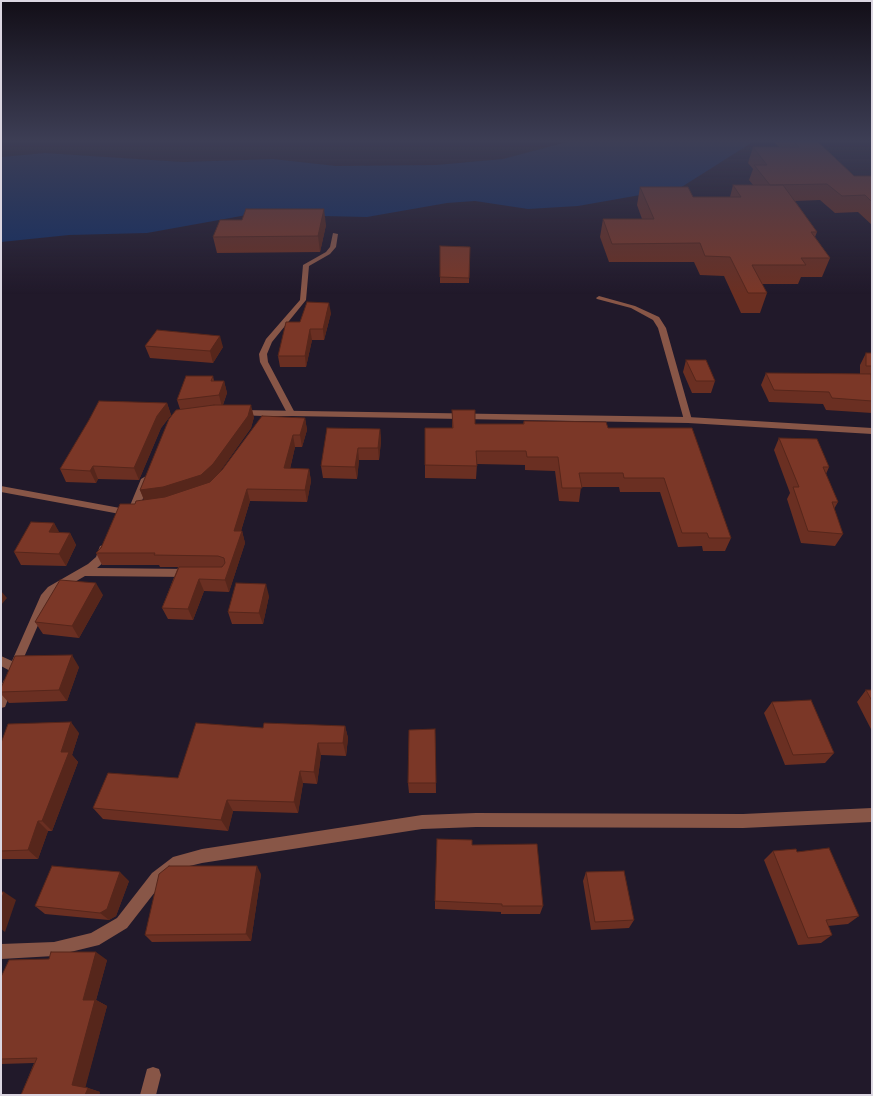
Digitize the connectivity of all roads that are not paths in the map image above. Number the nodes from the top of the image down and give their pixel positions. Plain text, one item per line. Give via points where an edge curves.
1 (335, 234) dead end
2 (599, 298) dead end
3 (235, 413) edge
4 (291, 413) junction
5 (270, 414) junction
6 (688, 420) junction
7 (872, 431) edge
8 (250, 437) edge
9 (149, 473) edge
10 (1, 489) edge
11 (106, 543) edge
12 (84, 572) junction
13 (202, 574) edge
14 (1, 661) edge
15 (14, 667) junction
16 (1, 703) edge
17 (872, 815) edge
18 (1, 952) edge
19 (153, 1075) dead end
20 (148, 1095) edge

1 - 4 street via 333,247 328,253 306,265 303,300 269,341 263,354 264,362
2 - 6 street via 633,307 656,319 662,328
3 - 5 street
4 - 5 street
4 - 6 street
5 - 8 street
6 - 7 street
9 - 10 street via 138,508 118,515
11 - 12 street via 100,559
12 - 13 street
12 - 15 street via 52,590 45,598
14 - 15 street
15 - 16 street
17 - 18 street via 743,821 476,820 422,822 363,830 178,862 157,878 122,923 94,940 54,949
19 - 20 street

